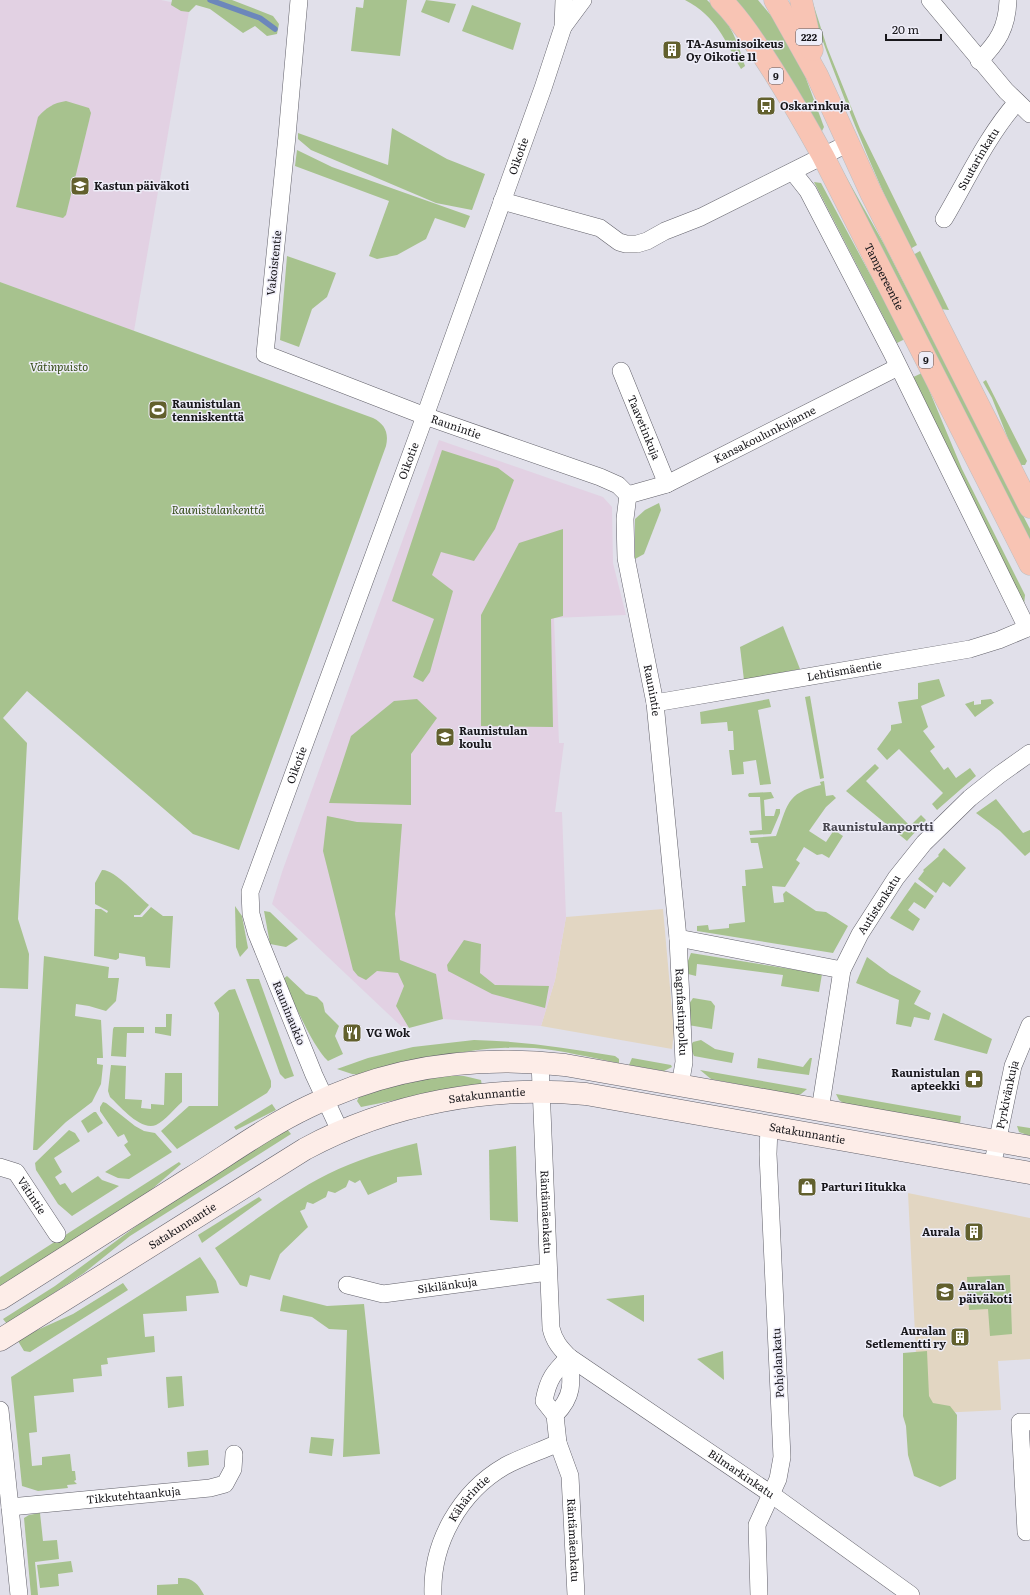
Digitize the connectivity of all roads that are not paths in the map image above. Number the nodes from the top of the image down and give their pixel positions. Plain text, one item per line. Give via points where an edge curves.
1 (299, 0) edge
2 (564, 0) edge
3 (584, 0) edge
4 (721, 0) edge
5 (775, 0) edge
6 (801, 0) edge
7 (930, 0) edge
8 (1008, 0) edge
9 (563, 27) junction
10 (979, 61) junction
11 (817, 75) junction
12 (1017, 102) junction
13 (1030, 114) edge
14 (847, 144) junction
15 (823, 156) junction
16 (792, 172) junction
17 (502, 200) junction
18 (944, 219) dead end
19 (898, 367) junction
20 (621, 371) dead end
21 (425, 416) junction
22 (667, 484) junction
23 (628, 495) junction
24 (1030, 507) edge
25 (1030, 564) edge
26 (1028, 628) edge
27 (655, 703) junction
28 (1030, 753) edge
29 (250, 892) joint
30 (678, 938) junction
31 (842, 970) junction
32 (1030, 1025) edge
33 (540, 1062) junction
34 (680, 1086) junction
35 (541, 1091) junction
36 (325, 1099) junction
37 (676, 1110) junction
38 (820, 1110) junction
39 (769, 1126) junction
40 (340, 1131) junction
41 (997, 1141) junction
42 (1030, 1147) edge
43 (0, 1167) edge
44 (992, 1167) junction
45 (1030, 1173) edge
46 (57, 1234) dead end
47 (548, 1272) junction
48 (347, 1285) dead end
49 (0, 1299) edge
50 (0, 1340) edge
51 (569, 1357) junction
52 (0, 1410) edge
53 (554, 1415) junction
54 (1025, 1422) edge
55 (558, 1443) junction
56 (234, 1454) dead end
57 (771, 1494) junction
58 (10, 1507) junction
59 (1026, 1532) dead end
60 (7, 1546) edge
61 (18, 1595) edge
62 (433, 1595) edge
63 (576, 1595) edge
64 (759, 1595) edge
65 (911, 1595) edge

1 - 21 street, Vakoistentie via 288,136 265,354
2 - 9 street, Oikotie
3 - 9 street, Oikotie
4 - 15 highway, Tampereentie / 9 via 741,23 761,53 793,102
5 - 11 highway, 9
6 - 11 highway, 222
7 - 10 street
8 - 10 street via 1005,24 1000,38
9 - 17 street, Oikotie
10 - 12 street
11 - 14 highway, 9
12 - 13 street
12 - 18 street, Suutarinkatu via 990,138
14 - 15 street
14 - 24 highway, 9
15 - 16 street
15 - 25 highway, Tampereentie / 9
16 - 17 street via 701,217 637,244 618,242 600,228
16 - 19 street via 808,191
17 - 21 street, Oikotie
19 - 22 street, Kansakoulunkujanne
19 - 26 street
20 - 22 street, Taavetinkuja
21 - 23 street, Raunintie via 600,477 618,485
21 - 29 street, Oikotie
22 - 23 street, Kansakoulunkujanne
23 - 27 street, Raunintie via 625,518 626,558
26 - 27 street, Lehtismäentie via 970,649
27 - 30 street, Raunintie
28 - 31 street, Autistenkatu via 970,798 924,843 873,912
29 - 36 street, Rauninaukio via 251,914 256,932
30 - 31 street
30 - 34 street, Ragnfastinpolku via 684,1062
31 - 38 street, Autistenkatu
32 - 41 street, Pyrkivänkuja via 1013,1066
33 - 34 main road via 565,1064
33 - 35 street, Räntämäenkatu
33 - 36 main road via 487,1061 436,1066 383,1078
34 - 37 main road
34 - 38 main road
35 - 37 main road, Satakunnantie via 586,1094
35 - 40 main road, Satakunnantie via 445,1100 408,1108
35 - 47 street, Räntämäenkatu
36 - 40 street, Rauninaukio
36 - 49 main road via 282,1122
37 - 39 main road, Satakunnantie
38 - 41 main road
39 - 44 main road, Satakunnantie
39 - 57 street, Pohjolankatu via 768,1154 782,1457 778,1479
40 - 50 main road, Satakunnantie via 244,1186
41 - 42 main road
41 - 44 street, Pyrkivänkuja
43 - 46 street, Vätintie via 16,1172
44 - 45 main road, Satakunnantie
47 - 48 street, Sikilänkuja via 383,1294
47 - 51 street, Räntämäenkatu via 553,1338
51 - 53 street via 572,1382 565,1405
51 - 53 street, Räntämäenkatu via 552,1374 546,1389 544,1401
51 - 57 street, Bilmarkinkatu
52 - 58 street
53 - 55 street, Räntämäenkatu
54 - 59 street
55 - 62 street, Kähärintie via 505,1466 469,1495 453,1517 441,1542 434,1566
55 - 63 street, Räntämäenkatu via 567,1465 571,1485
56 - 58 street, Tikkutehtaankuja via 233,1469 225,1484 210,1488
57 - 64 street, Pohjolankatu via 757,1525
57 - 65 street, Bilmarkinkatu
58 - 60 street
60 - 61 street

